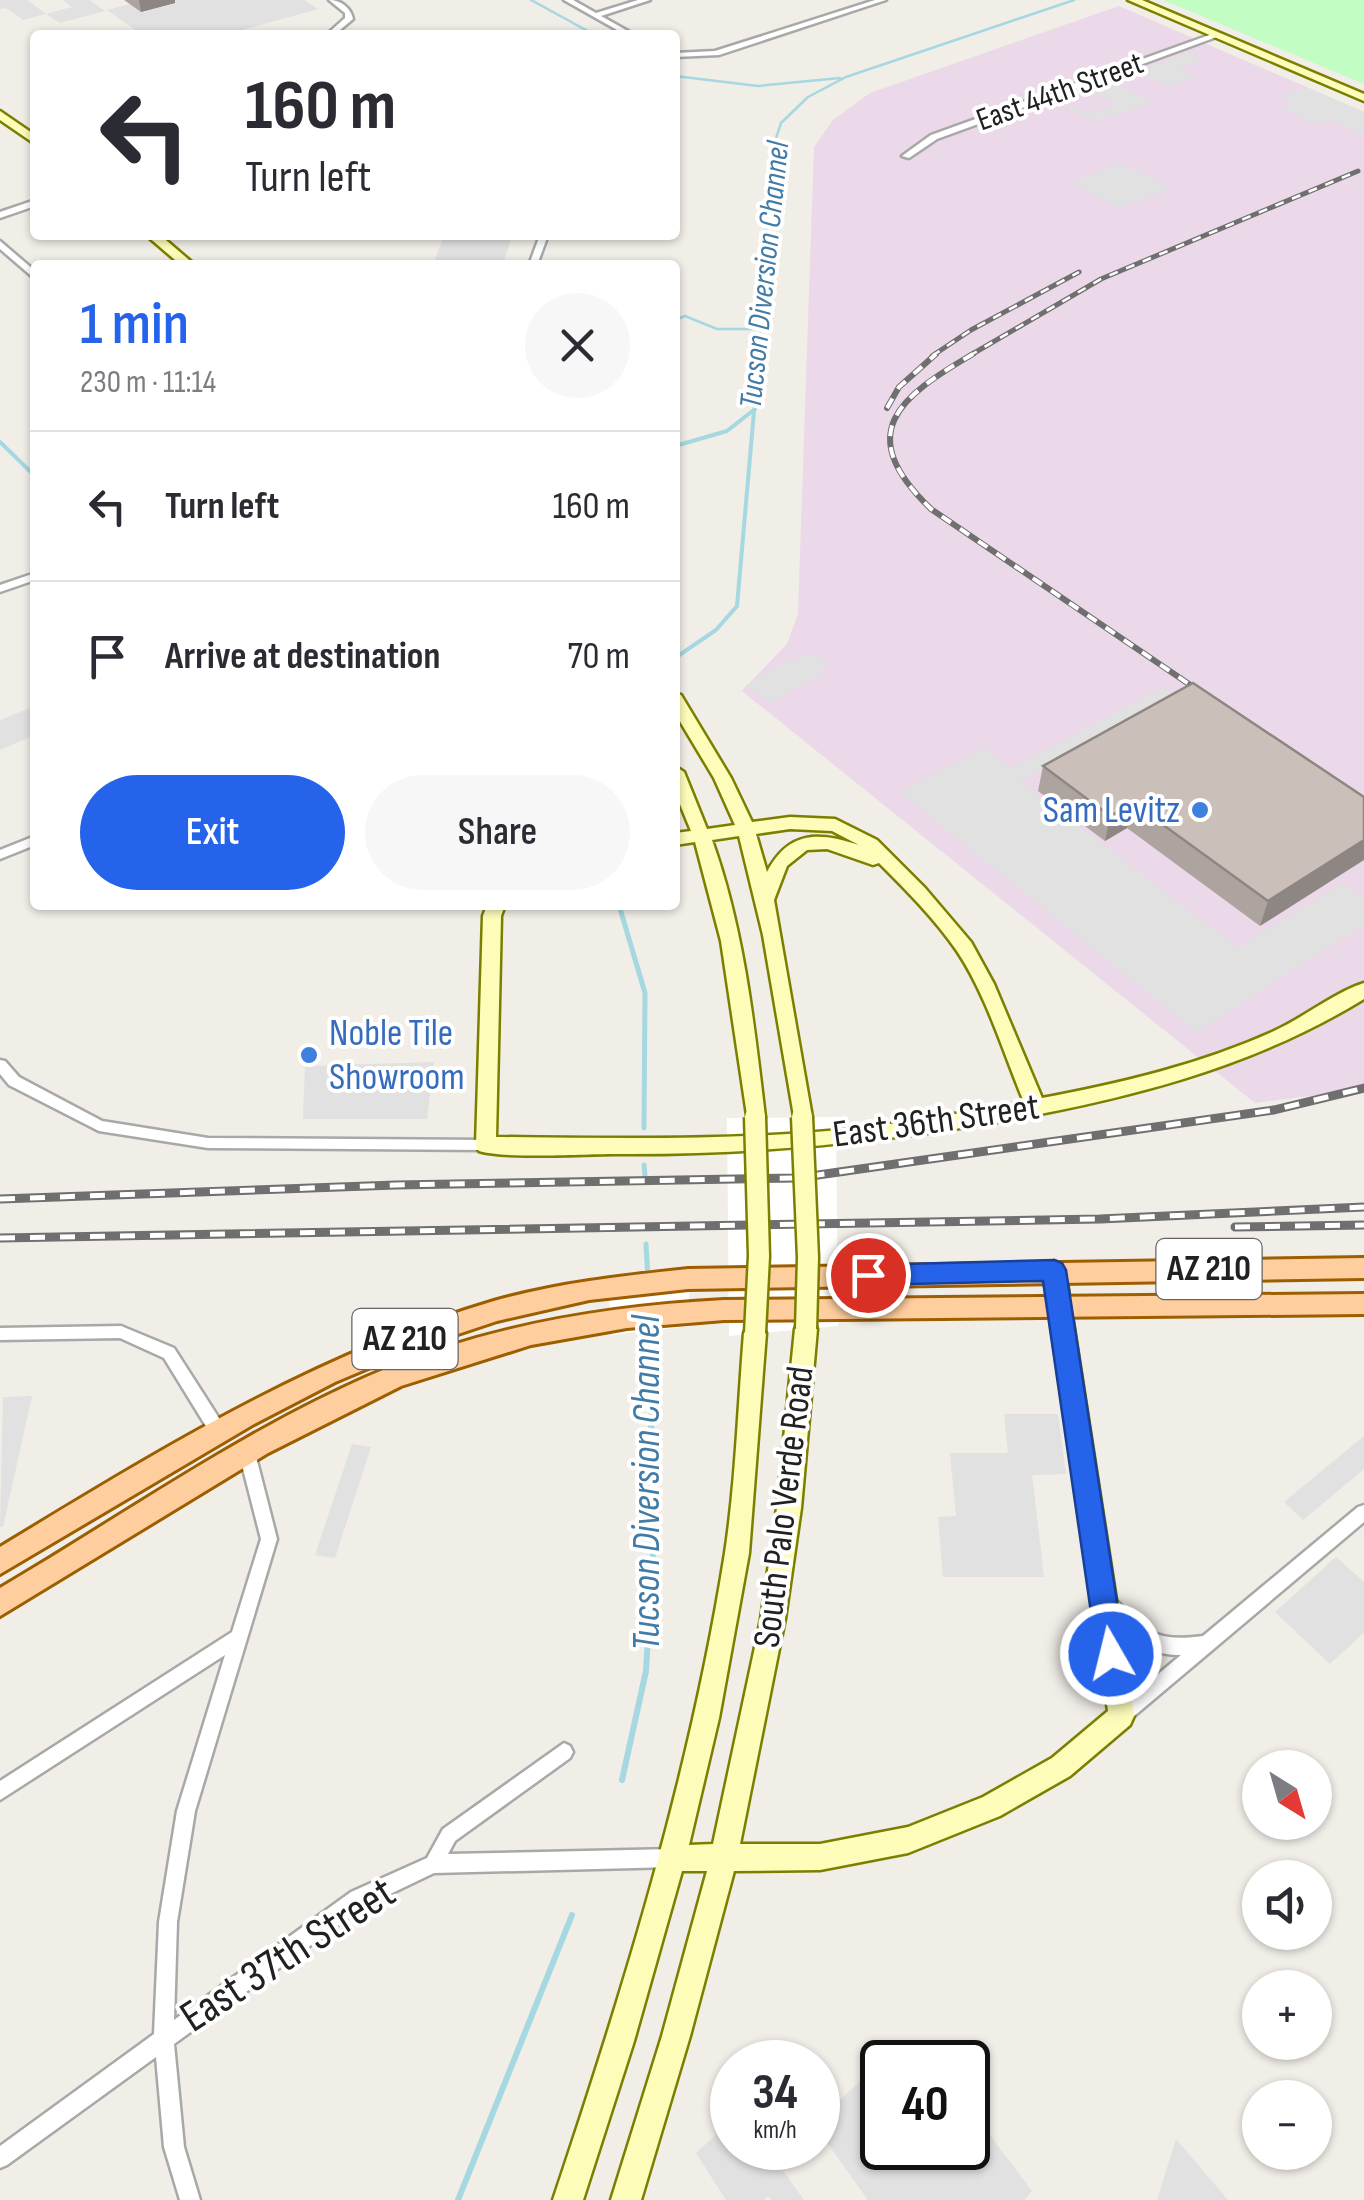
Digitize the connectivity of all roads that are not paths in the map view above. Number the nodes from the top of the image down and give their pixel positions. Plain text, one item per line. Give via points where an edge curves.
1 (334, 0) edge
2 (568, 0) edge
3 (646, 0) edge
4 (882, 0) edge
5 (1133, 0) edge
6 (1143, 0) edge
7 (1154, 7) junction
8 (596, 15) junction
9 (336, 30) edge
10 (622, 30) edge
11 (1218, 35) junction
12 (680, 56) edge
13 (1364, 98) edge
14 (2, 114) edge
15 (30, 137) edge
16 (906, 156) dead end
17 (30, 205) edge
18 (0, 215) edge
19 (158, 240) edge
20 (0, 244) edge
21 (184, 260) edge
22 (30, 271) edge
23 (30, 578) edge
24 (0, 589) edge
25 (680, 708) edge
26 (680, 784) edge
27 (746, 829) junction
28 (702, 835) junction
29 (680, 838) edge
30 (30, 842) edge
31 (0, 855) edge
32 (893, 868) junction
33 (764, 902) junction
34 (494, 910) edge
35 (1364, 990) edge
36 (0, 1065) edge
37 (1036, 1107) junction
38 (486, 1146) junction
39 (1364, 1268) edge
40 (1054, 1270) junction
41 (569, 1293) junction
42 (1364, 1304) edge
43 (1059, 1305) junction
44 (0, 1334) edge
45 (218, 1431) junction
46 (247, 1453) junction
47 (1364, 1512) edge
48 (0, 1560) edge
49 (1102, 1596) junction
50 (0, 1606) edge
51 (236, 1639) junction
52 (1208, 1642) junction
53 (1121, 1716) junction
54 (564, 1752) dead end
55 (0, 1791) edge
56 (725, 1857) junction
57 (674, 1858) junction
58 (432, 1864) junction
59 (164, 2036) junction
60 (0, 2158) edge
61 (190, 2200) edge
62 (568, 2200) edge
63 (626, 2200) edge

1 - 9 street via 349,19
2 - 8 street
3 - 8 street
4 - 12 street via 716,53
5 - 7 main road
6 - 7 main road
7 - 11 main road
8 - 10 street
11 - 13 main road
11 - 16 street, East 44th Street via 934,137
14 - 15 main road
17 - 18 street
19 - 21 main road
20 - 22 street
23 - 24 street
25 - 27 main road, South Palo Verde Road
26 - 28 main road, South Palo Verde Road
27 - 28 main road
27 - 32 main road via 835,825 870,844
27 - 33 main road, South Palo Verde Road
28 - 29 main road
28 - 57 main road, South Palo Verde Road, bridge via 742,1001 756,1117 760,1256 738,1550
30 - 31 street
32 - 33 main road via 853,848 802,845 785,855
32 - 37 main road via 976,965
33 - 56 main road, South Palo Verde Road, bridge via 802,1117 806,1329 786,1532
34 - 38 main road
35 - 37 main road, East 36th Street via 1222,1062
36 - 38 street via 14,1081 99,1126 208,1143
37 - 38 main road, East 36th Street via 850,1137
39 - 40 main road, AZ 210
40 - 41 main road, AZ 210 via 688,1279
40 - 43 main road
41 - 45 main road, AZ 210 via 398,1342 309,1380
41 - 46 main road via 451,1328 354,1369 259,1424
42 - 43 main road, AZ 210
43 - 46 main road, AZ 210 via 610,1318 442,1359 341,1401
43 - 49 main road
44 - 45 street via 120,1332 169,1354
45 - 48 main road, AZ 210
46 - 50 main road, AZ 210
46 - 51 street via 269,1539
47 - 52 street
49 - 52 street via 1147,1642 1176,1650
49 - 53 main road
51 - 55 street
51 - 59 street via 186,1811 168,1922
52 - 53 street
53 - 56 main road via 1061,1767 991,1806 908,1840 820,1856
54 - 58 street via 448,1835
56 - 57 main road
56 - 63 main road, South Palo Verde Road
57 - 58 street, East 37th Street
57 - 62 main road, South Palo Verde Road
58 - 59 street, East 37th Street via 358,1898
59 - 60 street, East 37th Street
59 - 61 street via 174,2147

